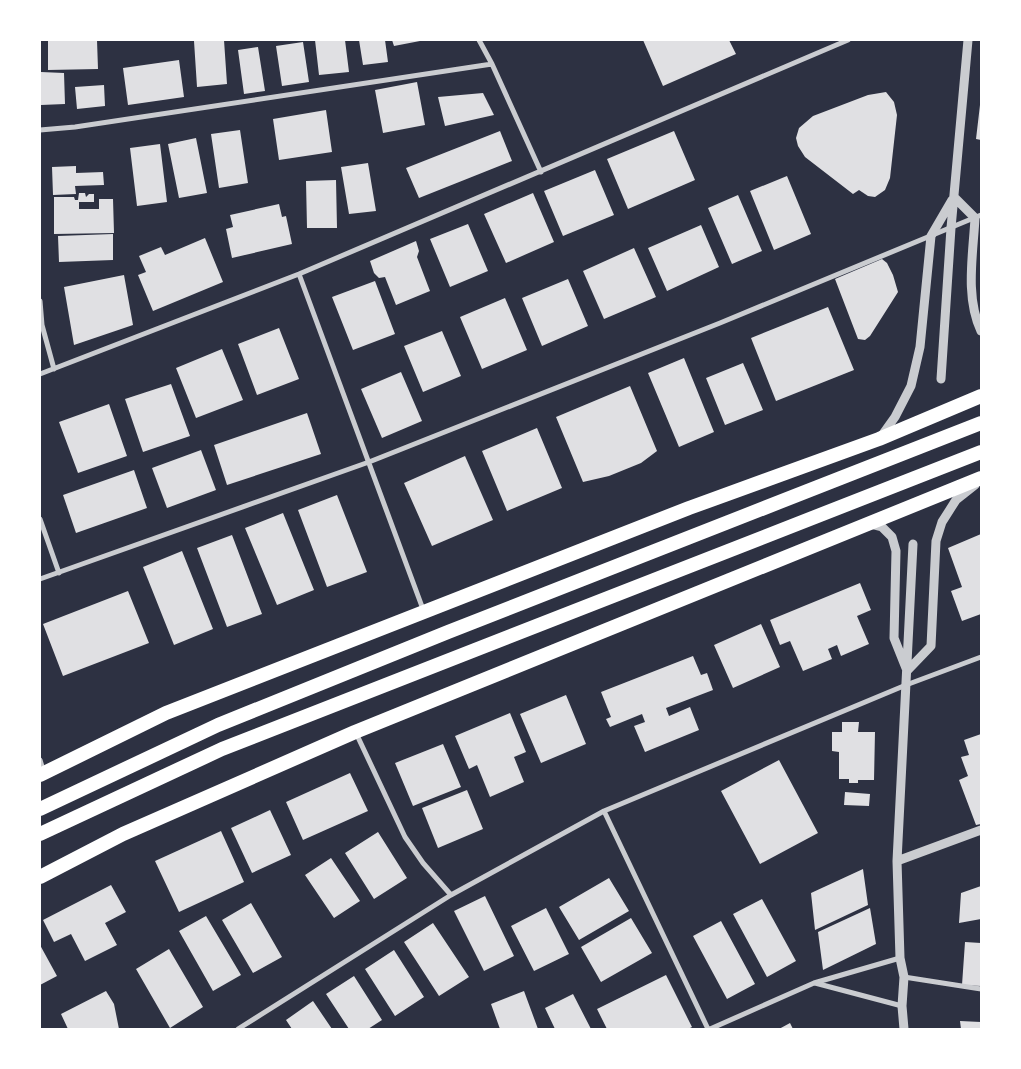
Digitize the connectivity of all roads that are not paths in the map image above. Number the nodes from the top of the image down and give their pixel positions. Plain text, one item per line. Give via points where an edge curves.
1 (479, 40) edge
2 (848, 40) edge
3 (968, 40) edge
4 (492, 64) junction
5 (40, 130) edge
6 (541, 172) junction
7 (954, 197) junction
8 (978, 216) edge
9 (951, 228) junction
10 (931, 236) junction
11 (300, 274) junction
12 (40, 302) edge
13 (981, 331) edge
14 (54, 369) junction
15 (40, 374) edge
16 (941, 379) dead end
17 (981, 396) edge
18 (981, 423) edge
19 (879, 439) junction
20 (981, 452) edge
21 (369, 462) junction
22 (981, 479) edge
23 (40, 520) edge
24 (870, 524) junction
25 (913, 544) dead end
26 (59, 572) junction
27 (40, 579) edge
28 (424, 612) junction
29 (981, 657) edge
30 (908, 671) junction
31 (906, 686) junction
32 (355, 732) junction
33 (41, 769) edge
34 (40, 809) edge
35 (604, 811) junction
36 (981, 830) edge
37 (40, 834) edge
38 (897, 861) junction
39 (40, 877) edge
40 (451, 895) junction
41 (900, 958) junction
42 (904, 977) junction
43 (814, 983) junction
44 (981, 989) edge
45 (902, 1006) junction
46 (238, 1029) edge
47 (709, 1029) edge
48 (904, 1029) edge

1 - 4 street
2 - 6 street
3 - 7 street
4 - 5 street via 85,126
4 - 6 street
6 - 11 street
7 - 8 street
7 - 9 street
7 - 10 street
8 - 9 street
8 - 13 street via 972,302
9 - 10 street
9 - 16 street
10 - 19 street via 920,347 911,386
10 - 21 street
11 - 14 street
11 - 21 street
12 - 14 street via 42,325
14 - 15 street
17 - 19 highway
18 - 34 highway via 218,724
19 - 28 highway via 689,508
20 - 37 highway via 222,749
21 - 26 street
21 - 28 street
22 - 24 highway
22 - 30 street via 956,500 942,522 936,542 931,646
23 - 26 street
24 - 30 street via 882,527 892,537 896,551 894,638
24 - 32 highway
25 - 30 street
26 - 27 street
28 - 33 highway via 166,713
29 - 31 street
30 - 31 street
31 - 35 street
31 - 38 street
32 - 39 highway via 123,834
32 - 40 street via 406,838
35 - 40 street
35 - 47 street
36 - 38 street
38 - 41 street
40 - 46 street
41 - 42 street
41 - 43 street
42 - 44 street
42 - 45 street
43 - 45 street
43 - 47 street
45 - 48 street

